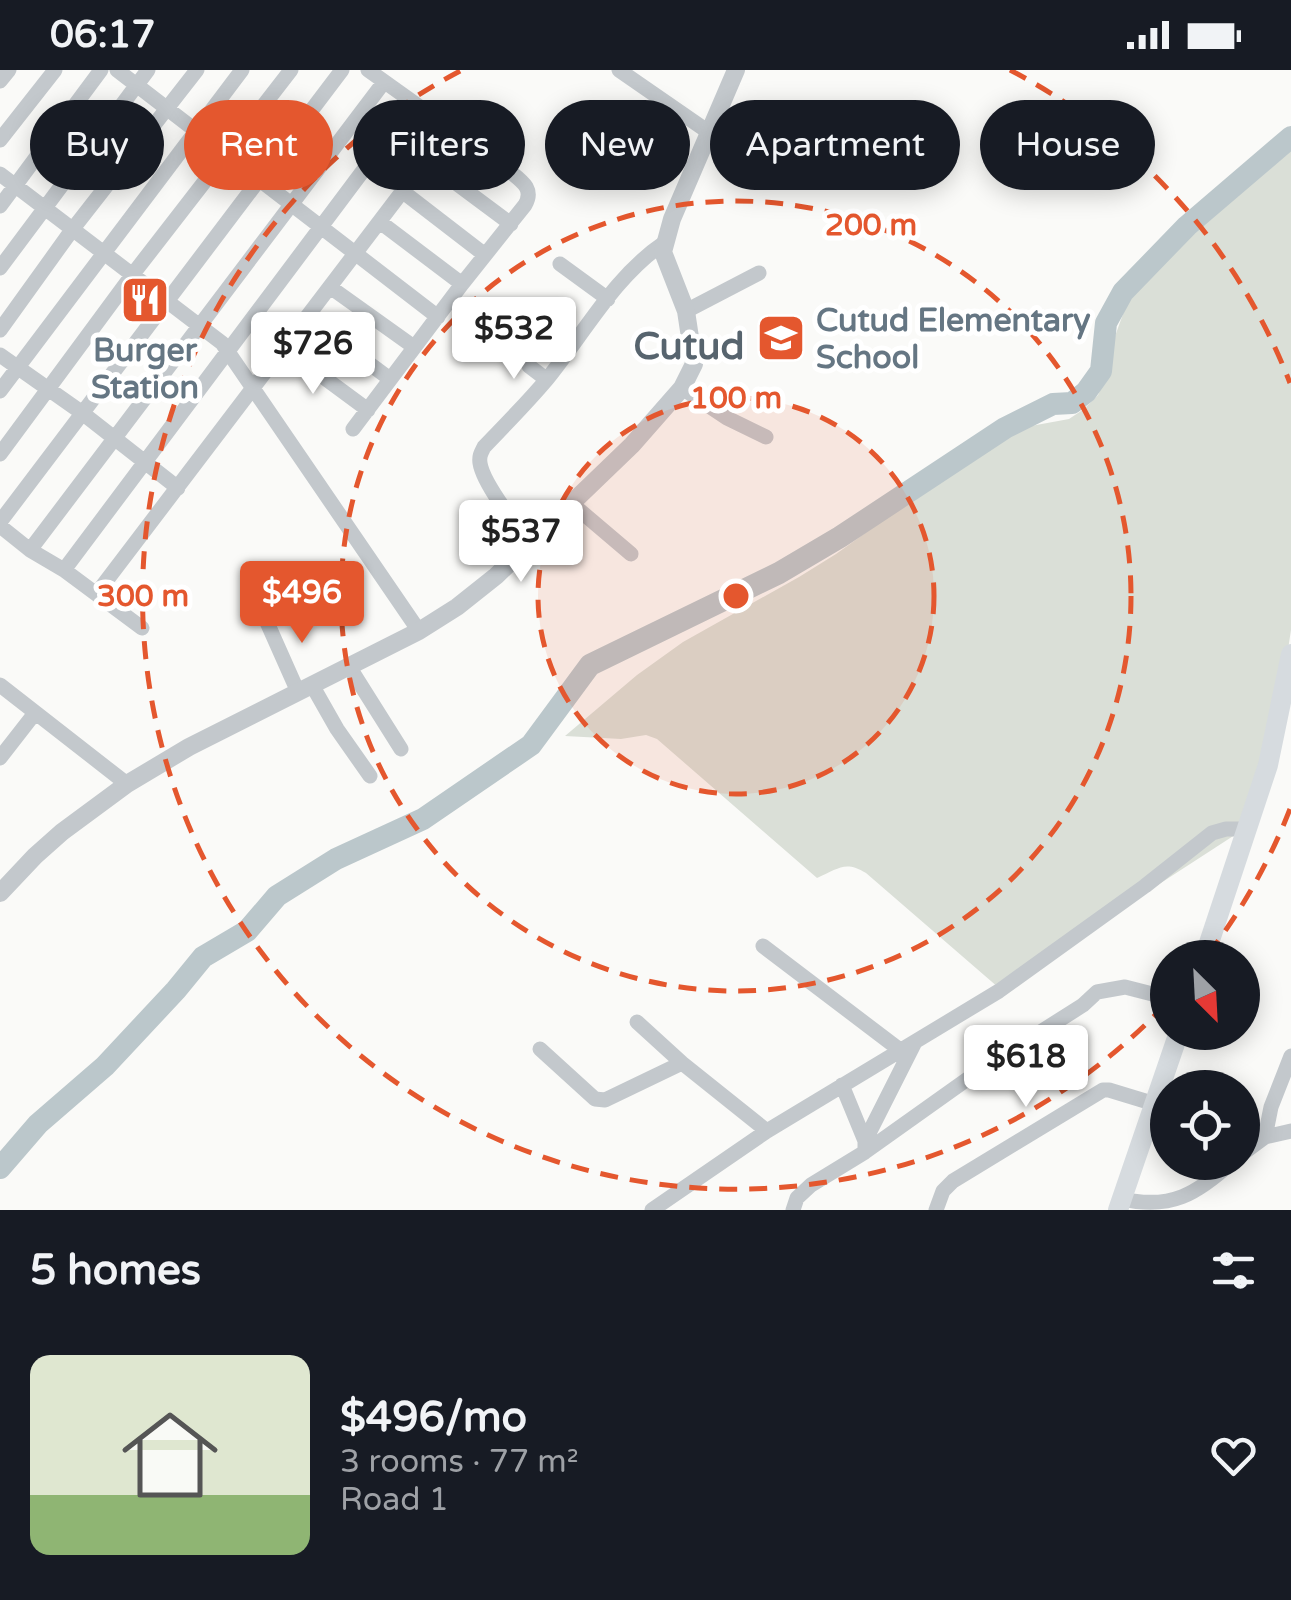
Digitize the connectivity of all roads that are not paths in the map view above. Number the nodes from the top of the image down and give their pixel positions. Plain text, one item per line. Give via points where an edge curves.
1 (9, 70) edge
2 (55, 70) edge
3 (101, 70) edge
4 (117, 70) edge
5 (148, 70) edge
6 (196, 70) edge
7 (242, 70) edge
8 (291, 70) edge
9 (342, 70) edge
10 (368, 70) edge
11 (618, 70) edge
12 (736, 70) edge
13 (0, 81) edge
14 (384, 82) junction
15 (136, 85) junction
16 (220, 100) edge
17 (268, 100) edge
18 (319, 100) edge
19 (409, 100) edge
20 (724, 100) edge
21 (166, 109) junction
22 (184, 121) edge
23 (710, 133) joint
24 (0, 140) edge
25 (184, 147) edge
26 (0, 174) edge
27 (353, 185) edge
28 (525, 185) edge
29 (15, 186) junction
30 (198, 190) edge
31 (250, 190) edge
32 (274, 190) edge
33 (464, 190) edge
34 (402, 191) joint
35 (291, 203) junction
36 (0, 206) edge
37 (44, 209) junction
38 (380, 222) junction
39 (510, 224) junction
40 (321, 227) junction
41 (72, 230) junction
42 (664, 243) junction
43 (106, 252) junction
44 (354, 254) junction
45 (484, 255) junction
46 (560, 264) dead end
47 (0, 268) edge
48 (759, 273) dead end
49 (133, 274) junction
50 (462, 284) junction
51 (330, 287) junction
52 (608, 299) junction
53 (168, 301) junction
54 (686, 311) junction
55 (438, 317) junction
56 (308, 318) junction
57 (200, 327) junction
58 (0, 330) edge
59 (414, 347) junction
60 (284, 348) junction
61 (228, 353) junction
62 (0, 355) edge
63 (529, 366) dead end
64 (18, 368) junction
65 (390, 379) junction
66 (546, 379) junction
67 (254, 387) junction
68 (682, 388) junction
69 (0, 391) edge
70 (48, 391) junction
71 (368, 410) junction
72 (81, 412) junction
73 (354, 429) dead end
74 (766, 436) dead end
75 (115, 440) junction
76 (0, 454) edge
77 (145, 463) junction
78 (178, 488) junction
79 (572, 504) junction
80 (0, 524) edge
81 (530, 544) junction
82 (30, 550) junction
83 (631, 554) dead end
84 (64, 570) junction
85 (97, 592) junction
86 (266, 620) dead end
87 (142, 628) dead end
88 (420, 631) junction
89 (1291, 654) edge
90 (350, 668) junction
91 (0, 686) edge
92 (305, 689) junction
93 (34, 713) junction
94 (1284, 731) edge
95 (401, 749) dead end
96 (0, 758) edge
97 (370, 776) dead end
98 (127, 784) junction
99 (1246, 829) junction
100 (0, 893) edge
101 (1210, 940) edge
102 (763, 946) dead end
103 (1150, 993) edge
104 (637, 1022) dead end
105 (915, 1040) junction
106 (540, 1049) dead end
107 (900, 1050) junction
108 (1291, 1056) edge
109 (682, 1063) junction
110 (842, 1084) junction
111 (1150, 1102) edge
112 (1150, 1118) edge
113 (767, 1130) junction
114 (1291, 1131) edge
115 (1265, 1137) junction
116 (1260, 1141) edge
117 (865, 1147) junction
118 (1209, 1180) edge
119 (1120, 1205) edge
120 (652, 1210) edge
121 (793, 1210) edge
122 (936, 1210) edge

1 - 13 street
2 - 24 street
3 - 29 street
4 - 15 street
5 - 15 street
6 - 21 street
7 - 16 street
8 - 17 street
9 - 18 street
10 - 14 street
11 - 23 street
12 - 20 street
14 - 19 street
14 - 35 street
15 - 21 street
15 - 37 street
21 - 22 street
21 - 41 street
23 - 42 street
25 - 43 street
26 - 29 street
27 - 40 street
28 - 39 street via 528,200
29 - 36 street
29 - 37 street
30 - 49 street
31 - 53 street
32 - 35 street
33 - 39 street
34 - 38 street
34 - 45 street
35 - 40 street
35 - 57 street
37 - 41 street
37 - 47 street
38 - 44 street
38 - 50 street
39 - 45 street
40 - 44 street
40 - 61 street
41 - 43 street
41 - 58 street
42 - 52 street
42 - 54 street
43 - 49 street
43 - 64 street
44 - 51 street
44 - 55 street
45 - 50 street
46 - 52 street
48 - 54 street
49 - 53 street
49 - 70 street
50 - 55 street
51 - 56 street
51 - 59 street
52 - 66 street
53 - 57 street
53 - 72 street
54 - 68 street via 694,364
55 - 59 street
56 - 60 street
56 - 65 street
57 - 61 street
57 - 75 street
59 - 65 street
60 - 67 street
60 - 71 street
61 - 67 street
61 - 77 street
62 - 64 street
63 - 66 street
64 - 69 street
64 - 70 street
65 - 71 street
66 - 81 street via 480,457 489,484
67 - 78 street
67 - 88 street
68 - 74 street
68 - 79 street
70 - 72 street
70 - 76 street
71 - 73 street
72 - 75 street
72 - 80 street
75 - 77 street
75 - 82 street
77 - 78 street
77 - 84 street
78 - 85 street
79 - 81 street
79 - 83 street
80 - 82 street
81 - 88 street
82 - 84 street
84 - 85 street
85 - 87 street
86 - 92 street
88 - 90 street
89 - 94 main road
90 - 92 street
90 - 95 street
91 - 93 street
92 - 97 street
92 - 98 street
93 - 96 street
93 - 98 street
94 - 99 main road
98 - 100 street via 62,832
99 - 101 main road
99 - 105 street via 1212,834 999,991
102 - 107 street
103 - 117 street via 1125,987 1097,992
104 - 109 street
105 - 107 street
105 - 117 street
106 - 109 street via 595,1100
107 - 110 street
108 - 115 street
109 - 113 street
110 - 113 street
110 - 117 street
111 - 122 street via 1104,1090 953,1182
112 - 119 main road
113 - 120 street
114 - 115 street
115 - 116 street
117 - 121 street via 797,1198
118 - 119 street via 1184,1200

